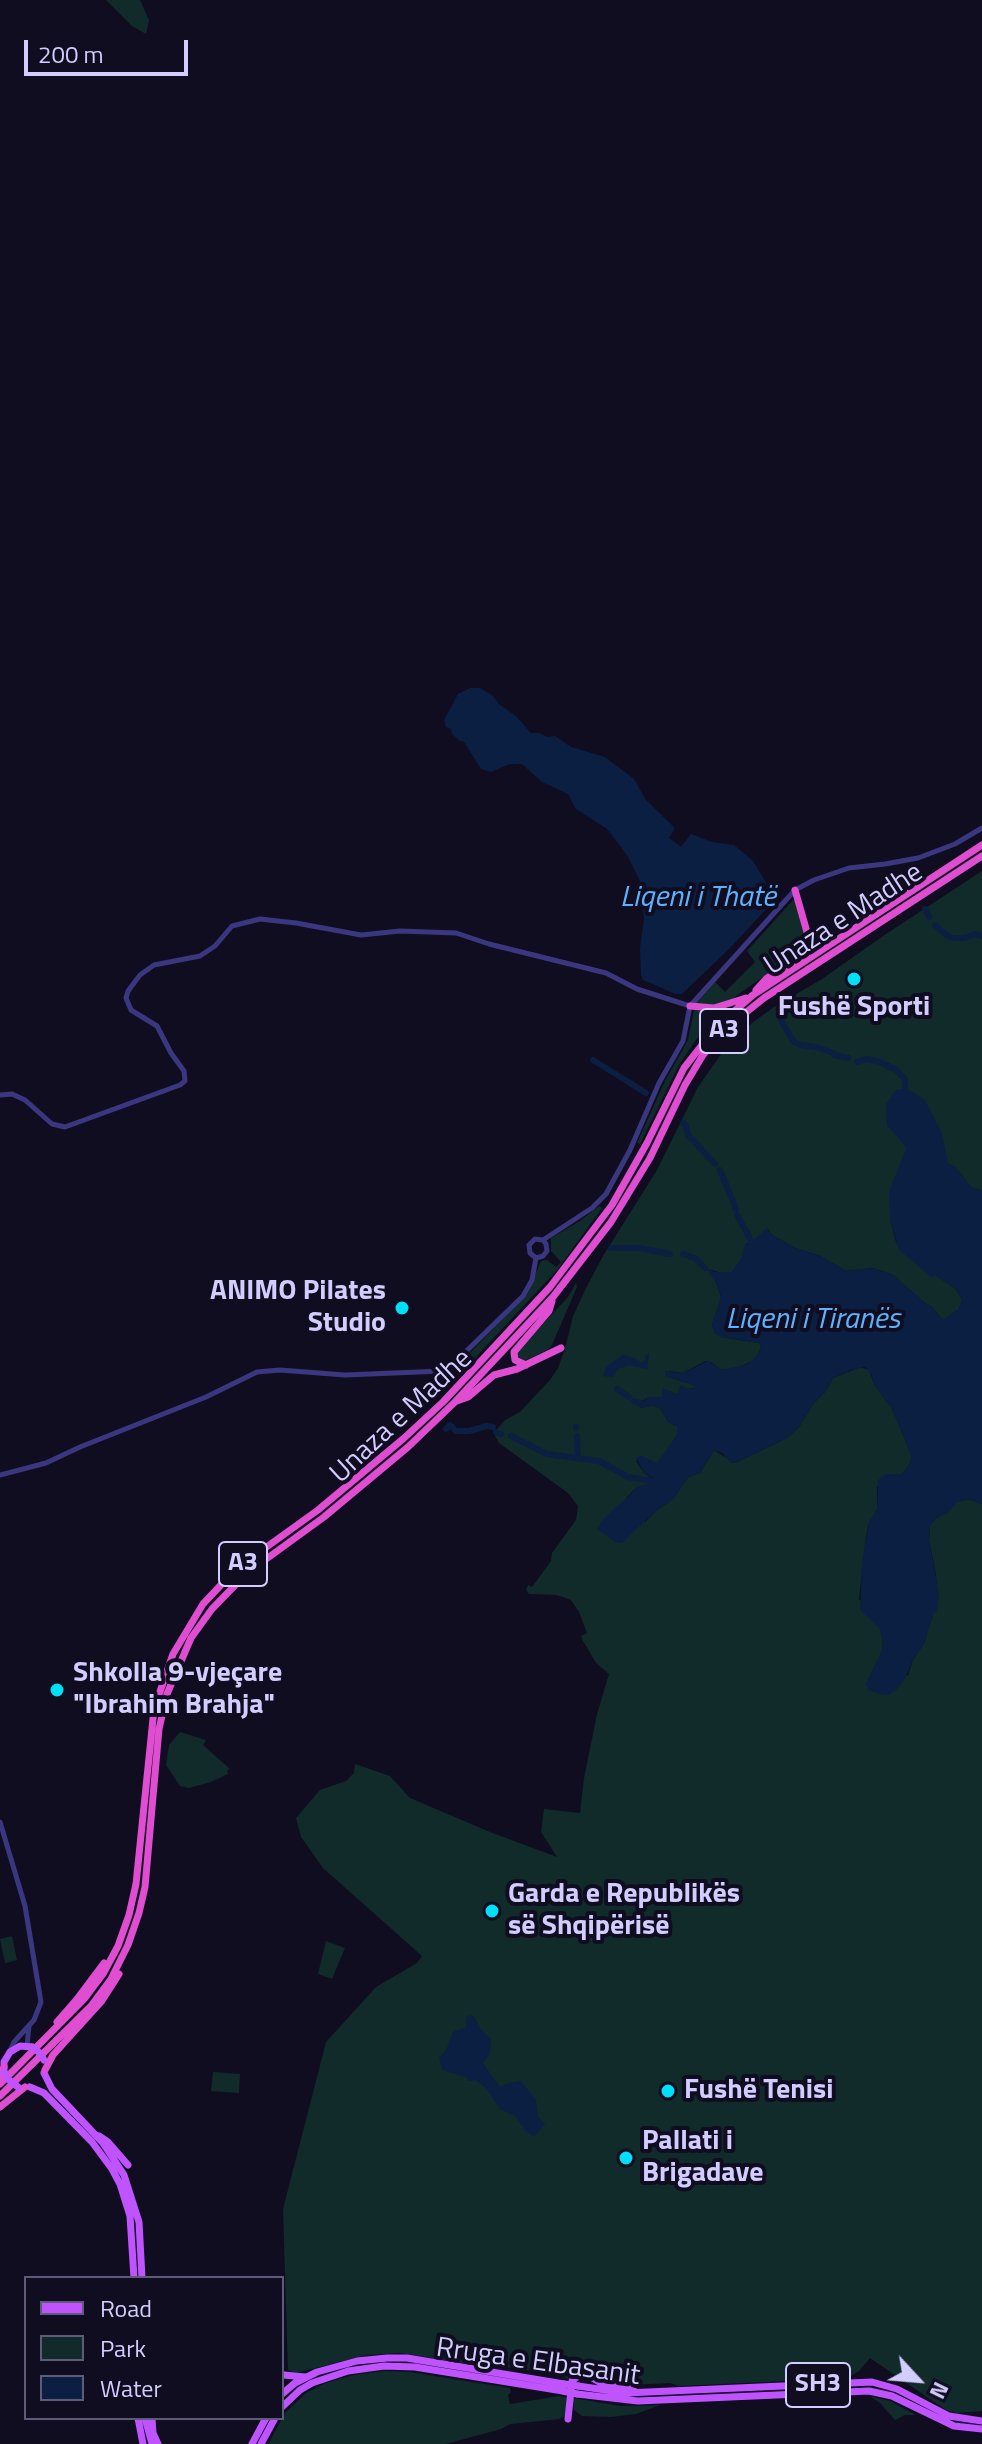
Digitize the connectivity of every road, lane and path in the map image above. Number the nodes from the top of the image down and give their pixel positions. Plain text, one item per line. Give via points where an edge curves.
1 (982, 828) edge
2 (982, 845) edge
3 (982, 856) edge
4 (795, 890) junction
5 (751, 996) junction
6 (690, 1006) junction
7 (0, 1095) edge
8 (543, 1240) junction
9 (536, 1258) junction
10 (553, 1297) junction
11 (561, 1348) dead end
12 (526, 1365) junction
13 (455, 1402) junction
14 (0, 1475) edge
15 (0, 1822) edge
16 (142, 1900) junction
17 (118, 1946) junction
18 (29, 2025) junction
19 (29, 2047) junction
20 (9, 2053) junction
21 (3, 2071) edge
22 (44, 2072) junction
23 (0, 2084) edge
24 (24, 2087) junction
25 (0, 2096) edge
26 (0, 2107) edge
27 (94, 2133) junction
28 (128, 2165) dead end
29 (134, 2276) edge
30 (142, 2276) edge
31 (284, 2375) dead end
32 (307, 2377) junction
33 (563, 2387) junction
34 (578, 2390) junction
35 (647, 2392) junction
36 (284, 2393) edge
37 (284, 2405) edge
38 (568, 2419) dead end
39 (138, 2420) edge
40 (149, 2420) edge
41 (149, 2420) edge
42 (265, 2420) edge
43 (274, 2420) edge
44 (982, 2421) edge
45 (982, 2429) edge
46 (143, 2444) edge
47 (152, 2444) edge
48 (158, 2444) edge
49 (252, 2444) edge
50 (261, 2444) edge

1 - 4 street via 918,858 849,868
2 - 5 highway, Unaza e Madhe / A3
3 - 10 highway, Unaza e Madhe / A3 via 729,1026 690,1076 611,1222
4 - 5 highway via 806,944
4 - 6 street
5 - 6 highway via 714,1008
5 - 17 highway, Unaza e Madhe / A3 via 692,1055 612,1205 550,1287 423,1421 358,1478 236,1569 192,1620 169,1662 154,1709 136,1884
6 - 7 street via 606,973 456,933 361,935 260,919 232,926 200,956 154,965 128,991 131,1010 157,1026 184,1071 180,1085 65,1127 52,1124 18,1096
6 - 8 street via 683,1041 606,1194
8 - 9 street via 547,1251
8 - 9 street via 529,1245
9 - 14 street via 523,1296 443,1371 257,1372 46,1463
10 - 12 highway via 549,1311 514,1352 515,1360
10 - 13 highway, Unaza e Madhe / A3
11 - 12 highway
12 - 13 highway via 494,1375
13 - 16 highway, Unaza e Madhe / A3 via 362,1487 235,1583 191,1638 174,1674 159,1729
15 - 18 street via 25,1906 41,1998
16 - 22 highway via 140,1924 111,1988
16 - 25 highway, Unaza e Madhe / A3 via 128,1945 101,1993
17 - 19 highway via 61,2018
17 - 23 highway, Unaza e Madhe / A3 via 74,2011
18 - 19 street
18 - 20 street
19 - 20 main road
19 - 22 main road, bridge via 41,2054
20 - 21 main road
21 - 24 main road, bridge
22 - 24 main road via 39,2082
22 - 27 main road via 56,2094
24 - 26 highway
24 - 29 main road via 44,2093 112,2169 130,2216
27 - 28 main road
27 - 30 main road via 132,2194
31 - 32 main road
32 - 33 main road, Rruga e Elbasanit / SH3 via 357,2361 396,2358
32 - 36 main road, Rruga e Elbasanit / SH3
33 - 34 main road, Rruga e Elbasanit / SH3, bridge
33 - 37 main road, Rruga e Elbasanit / SH3 via 384,2366 312,2383
34 - 35 main road, Rruga e Elbasanit / SH3
34 - 45 main road, Rruga e Elbasanit / SH3 via 638,2401 869,2391 892,2396 954,2426
35 - 38 main road via 580,2374 572,2381
35 - 44 main road, Rruga e Elbasanit / SH3 via 872,2382 949,2416
39 - 46 main road
40 - 47 main road
41 - 48 main road
42 - 49 main road
43 - 50 main road

